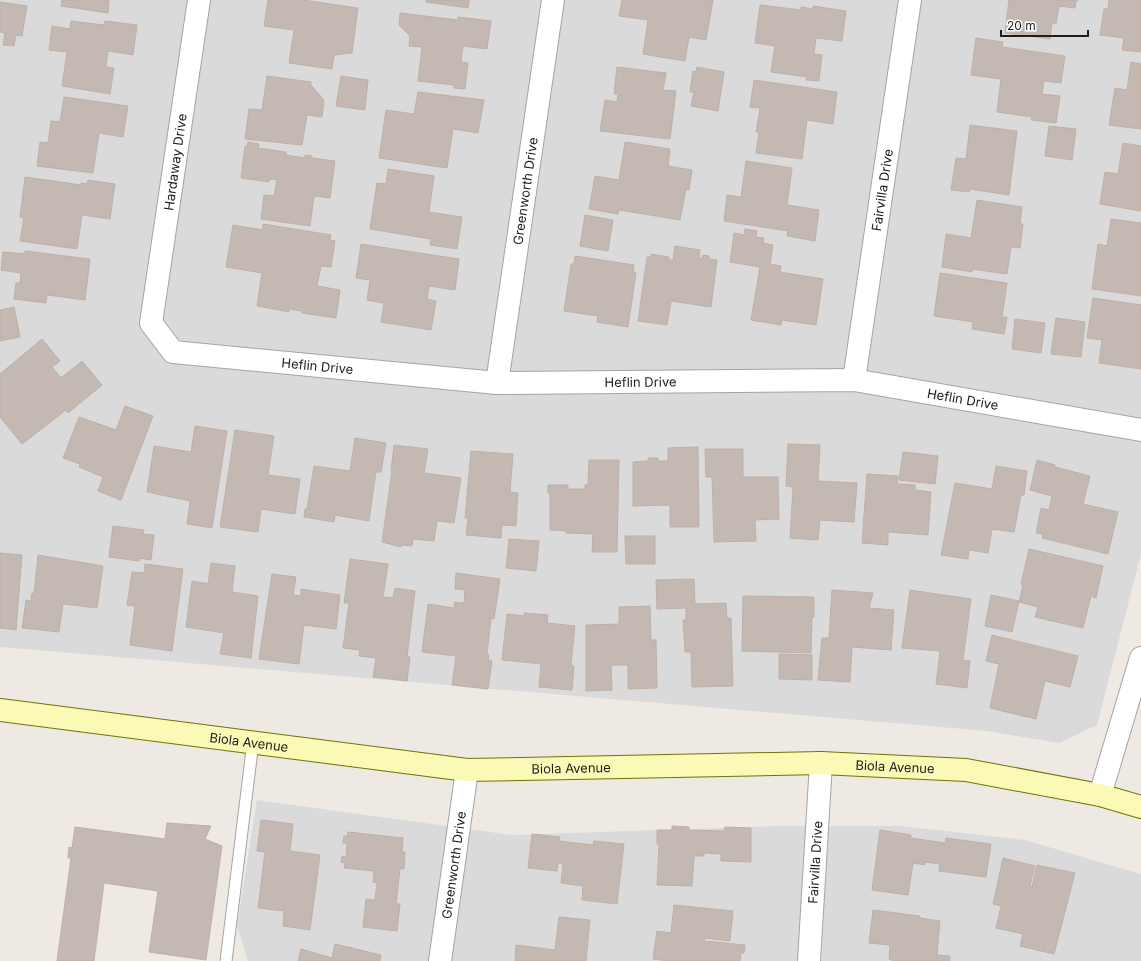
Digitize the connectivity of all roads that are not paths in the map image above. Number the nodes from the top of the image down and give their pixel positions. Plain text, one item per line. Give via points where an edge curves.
1 (199, 0) edge
2 (553, 0) edge
3 (910, 0) edge
4 (151, 323) joint
5 (854, 380) junction
6 (497, 383) junction
7 (1141, 430) edge
8 (1141, 658) edge
9 (0, 710) edge
10 (253, 742) junction
11 (821, 763) junction
12 (466, 770) junction
13 (1100, 794) junction
14 (1141, 807) edge
15 (226, 961) edge
16 (440, 961) edge
17 (809, 961) edge

1 - 4 street, Hardaway Drive
2 - 6 street, Greenworth Drive
3 - 5 street, Fairvilla Drive
4 - 6 street, Heflin Drive via 173,352
5 - 6 street, Heflin Drive
5 - 7 street, Heflin Drive
8 - 13 street
9 - 10 street, Biola Avenue
10 - 12 street, Biola Avenue
10 - 15 lane
11 - 12 street, Biola Avenue
11 - 13 street, Biola Avenue via 966,770
11 - 17 street, Fairvilla Drive
12 - 16 street, Greenworth Drive
13 - 14 street, Biola Avenue

